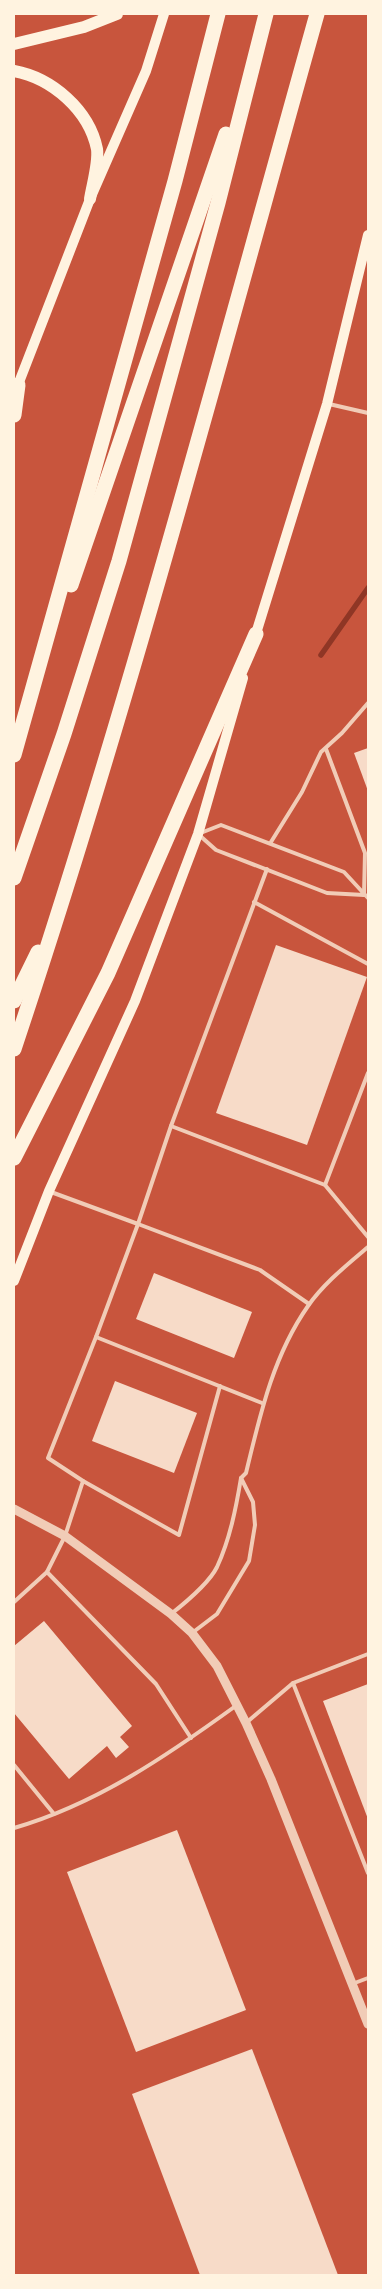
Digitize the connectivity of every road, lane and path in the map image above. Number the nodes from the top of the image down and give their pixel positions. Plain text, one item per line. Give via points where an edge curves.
1 (117, 14) edge
2 (164, 14) edge
3 (218, 14) edge
4 (317, 14) edge
5 (265, 19) edge
6 (14, 44) edge
7 (14, 71) edge
8 (90, 199) junction
9 (368, 235) edge
10 (16, 390) edge
11 (327, 404) junction
12 (368, 413) edge
13 (14, 415) edge
14 (256, 634) junction
15 (368, 703) edge
16 (26, 719) junction
17 (326, 749) junction
18 (14, 755) edge
19 (198, 834) junction
20 (271, 842) junction
21 (266, 869) junction
22 (14, 878) edge
23 (366, 896) edge
24 (64, 899) junction
25 (254, 902) junction
26 (368, 964) edge
27 (14, 1001) edge
28 (14, 1049) edge
29 (368, 1073) edge
30 (170, 1126) junction
31 (14, 1158) edge
32 (325, 1185) junction
33 (49, 1191) junction
34 (138, 1224) junction
35 (368, 1237) edge
36 (368, 1247) edge
37 (14, 1281) edge
38 (309, 1304) junction
39 (96, 1337) junction
40 (220, 1386) junction
41 (262, 1403) junction
42 (241, 1478) junction
43 (83, 1480) junction
44 (14, 1509) edge
45 (64, 1536) junction
46 (47, 1572) junction
47 (14, 1602) edge
48 (171, 1614) junction
49 (192, 1633) junction
50 (368, 1654) edge
51 (293, 1683) junction
52 (237, 1705) junction
53 (246, 1723) junction
54 (191, 1738) junction
55 (14, 1764) edge
56 (54, 1814) junction
57 (14, 1828) edge
58 (368, 1873) edge
59 (368, 1978) edge
60 (352, 1984) junction
61 (368, 2024) edge

1 - 6 main road via 84,27
2 - 8 main road via 146,71
3 - 16 highway
4 - 24 highway via 121,710
5 - 16 highway
5 - 22 highway via 218,203 118,561 64,734
7 - 8 main road via 38,78 69,99 87,123 97,150
8 - 10 main road
9 - 11 main road
10 - 13 highway
11 - 12 lane
11 - 14 main road
14 - 19 main road
14 - 31 highway via 108,973
15 - 17 lane
16 - 18 highway
17 - 20 lane via 321,752 302,792
17 - 23 lane via 365,854
19 - 20 lane via 221,825
19 - 21 lane via 216,850
19 - 33 main road via 135,1001
20 - 23 lane via 344,872
21 - 23 lane via 327,892
21 - 25 lane
24 - 27 highway
24 - 28 highway
25 - 26 lane
25 - 30 lane
29 - 32 lane
30 - 32 lane
30 - 34 lane
32 - 35 lane
33 - 34 lane
33 - 37 main road
34 - 38 lane via 260,1270
34 - 39 lane
36 - 38 lane
38 - 41 lane via 284,1349
39 - 40 lane
39 - 43 lane via 48,1458
40 - 41 lane
40 - 43 lane via 179,1535
41 - 42 lane via 246,1473
42 - 48 lane via 232,1524 216,1569
42 - 49 lane via 253,1502 255,1525 248,1561 217,1614
43 - 45 lane
44 - 45 street
45 - 46 lane
45 - 48 street
46 - 47 lane
46 - 54 lane via 156,1684
48 - 49 street
49 - 52 street via 217,1666
50 - 51 lane
51 - 53 lane
51 - 58 lane
52 - 53 street
52 - 54 lane
53 - 60 street
54 - 56 lane via 119,1784
55 - 56 lane
56 - 57 lane
59 - 60 lane
60 - 61 street

